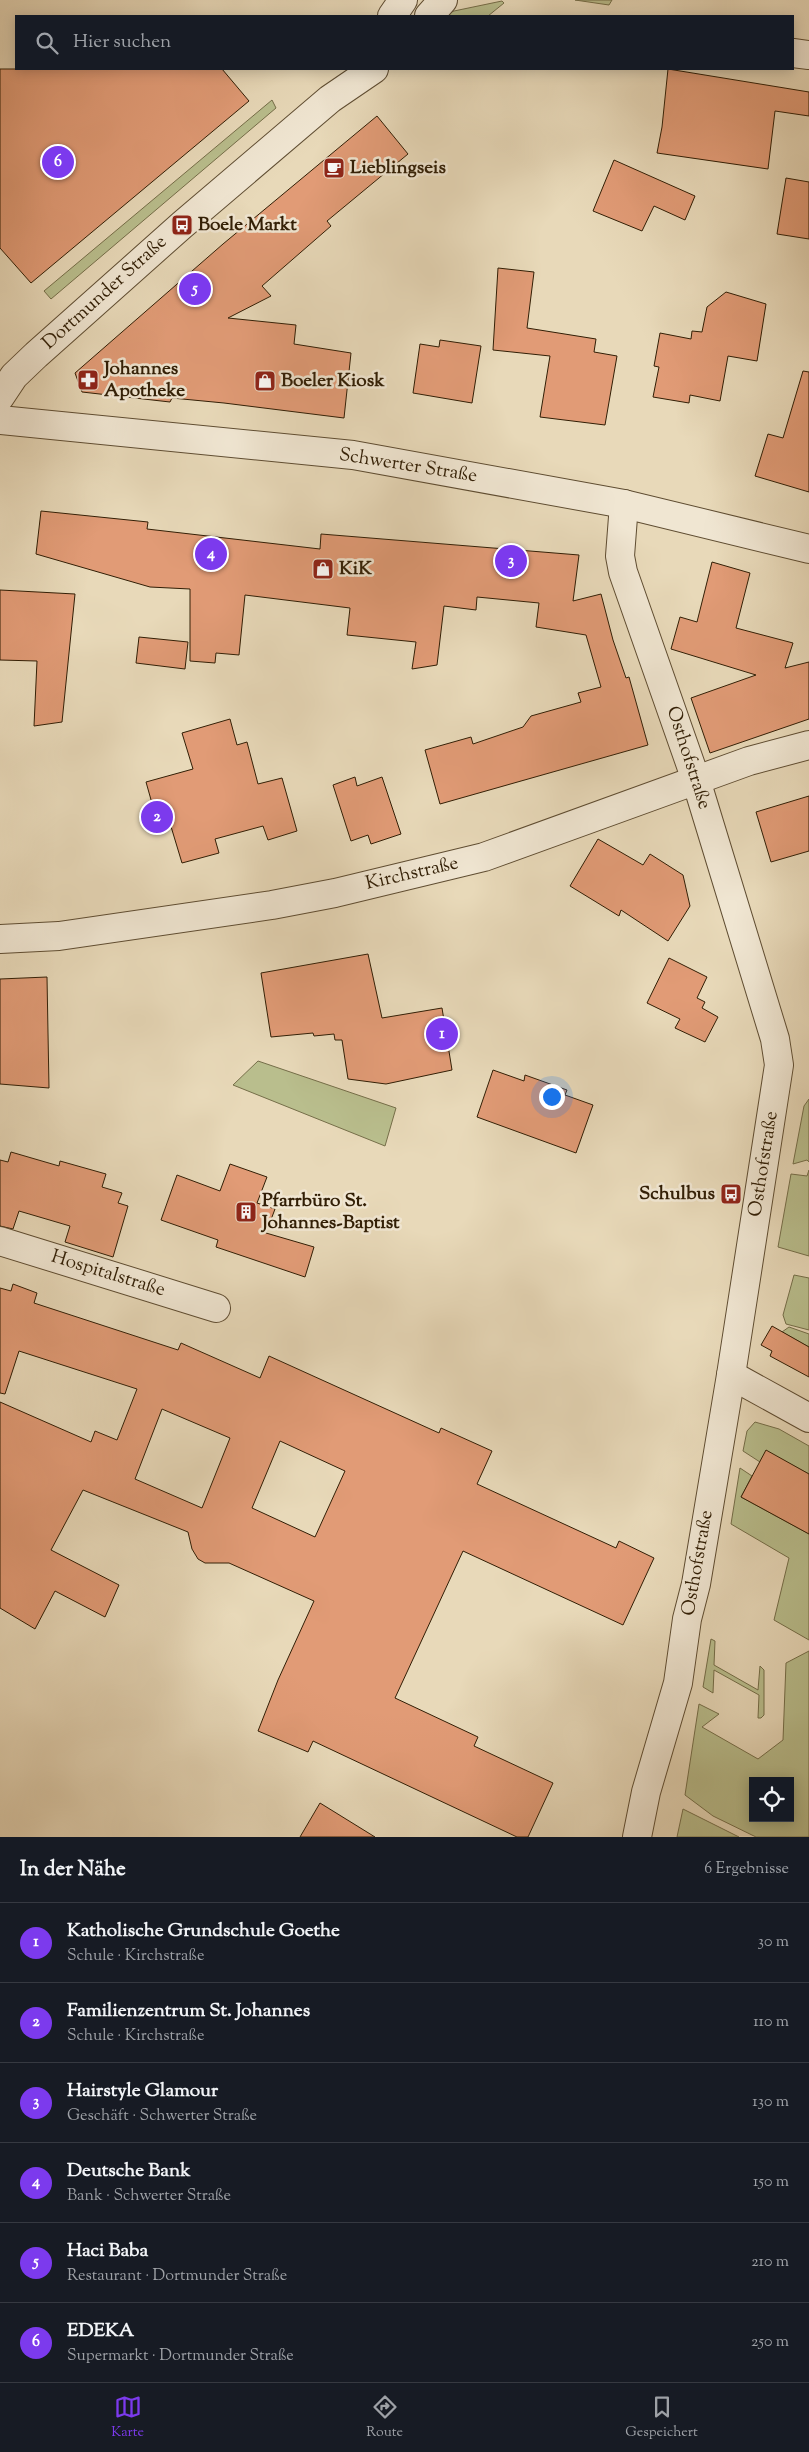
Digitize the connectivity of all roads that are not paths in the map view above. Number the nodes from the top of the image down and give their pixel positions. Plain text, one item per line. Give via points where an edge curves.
1 (403, 0) edge
2 (443, 0) edge
3 (393, 15) edge
4 (430, 15) edge
5 (794, 53) edge
6 (809, 55) edge
7 (351, 70) edge
8 (373, 70) edge
9 (330, 99) junction
10 (0, 397) edge
11 (0, 420) edge
12 (624, 504) junction
13 (809, 549) edge
14 (809, 744) edge
15 (696, 780) junction
16 (0, 939) edge
17 (0, 1241) edge
18 (216, 1308) dead end
19 (731, 1375) junction
20 (809, 1418) edge
21 (637, 1837) edge

1 - 3 street
2 - 4 street
5 - 6 street
7 - 9 street, Dortmunder Straße
8 - 9 street, Dortmunder Straße
9 - 10 street, Dortmunder Straße via 36,355 14,376
11 - 12 street, Schwerter Straße via 353,455
12 - 13 street, Schwerter Straße
12 - 15 street, Osthofstraße via 620,556 623,572
14 - 15 street, Kirchstraße
15 - 16 street, Kirchstraße via 484,857 335,893 59,936
15 - 19 street, Osthofstraße via 775,1039 780,1065
17 - 18 street, Hospitalstraße
19 - 20 street
19 - 21 street, Osthofstraße via 678,1683 646,1792

